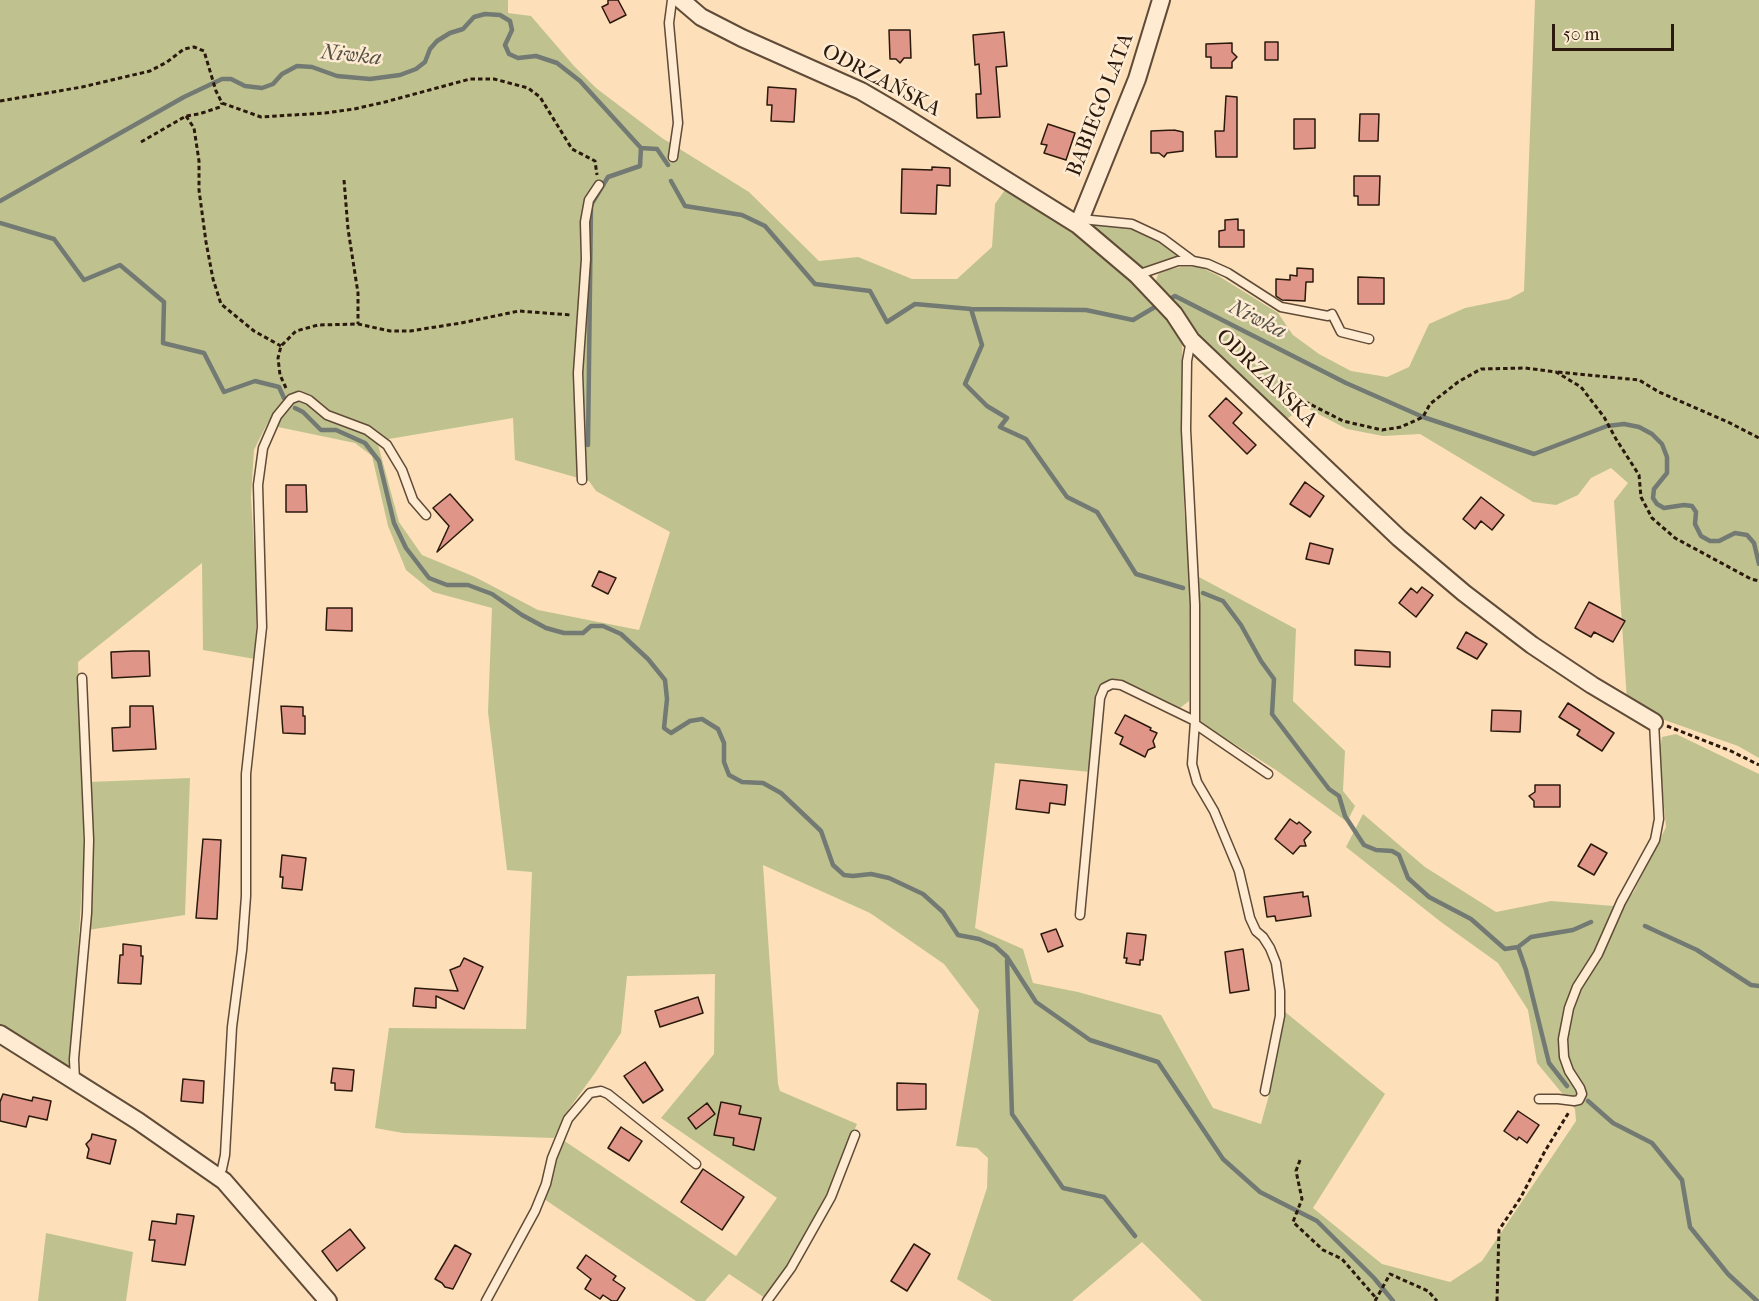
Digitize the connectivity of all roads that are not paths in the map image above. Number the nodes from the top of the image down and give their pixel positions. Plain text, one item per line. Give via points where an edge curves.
1 (672, 0) edge
2 (681, 0) edge
3 (1161, 0) edge
4 (673, 157) dead end
5 (599, 185) road end
6 (1080, 222) junction
7 (1193, 261) junction
8 (1137, 275) junction
9 (1369, 339) dead end
10 (1191, 340) junction
11 (582, 480) dead end
12 (426, 515) dead end
13 (82, 678) dead end
14 (1195, 722) junction
15 (1654, 722) joint
16 (1268, 774) dead end
17 (1080, 915) dead end
18 (0, 1034) edge
19 (75, 1082) junction
20 (1265, 1091) dead end
21 (1539, 1099) dead end
22 (855, 1136) dead end
23 (696, 1164) dead end
24 (217, 1176) junction
25 (328, 1301) edge
26 (486, 1301) edge
27 (767, 1301) edge

1 - 4 lane via 669,23 678,123
2 - 6 street, ODRZAŃSKA via 701,17 742,38 861,91
3 - 6 street, BABIEGO LATA via 1137,79
5 - 11 lane via 589,200 585,222 578,373
6 - 7 lane via 1132,224 1162,238
6 - 8 street, ODRZAŃSKA
7 - 8 lane via 1178,261
7 - 9 lane via 1228,273 1281,308 1332,314 1341,332
8 - 10 street, ODRZAŃSKA via 1174,314
10 - 14 lane via 1186,430 1195,605
10 - 15 street, ODRZAŃSKA via 1399,538 1464,593 1552,658
12 - 24 lane via 413,500 387,445 367,430 327,415 299,396 291,399 277,416 262,448 258,485 262,627 246,774 242,950 232,1027 225,1155
13 - 19 lane via 89,840
14 - 16 lane
14 - 17 lane via 1121,685 1104,688
14 - 20 lane via 1193,773 1239,871 1250,918 1276,963 1280,1016
15 - 21 lane via 1658,828 1655,840 1569,1008 1564,1057 1582,1094 1574,1101
18 - 19 street
19 - 24 street
22 - 27 lane via 831,1197 791,1268
23 - 26 lane via 609,1094 590,1093 568,1119 535,1211
24 - 25 street

